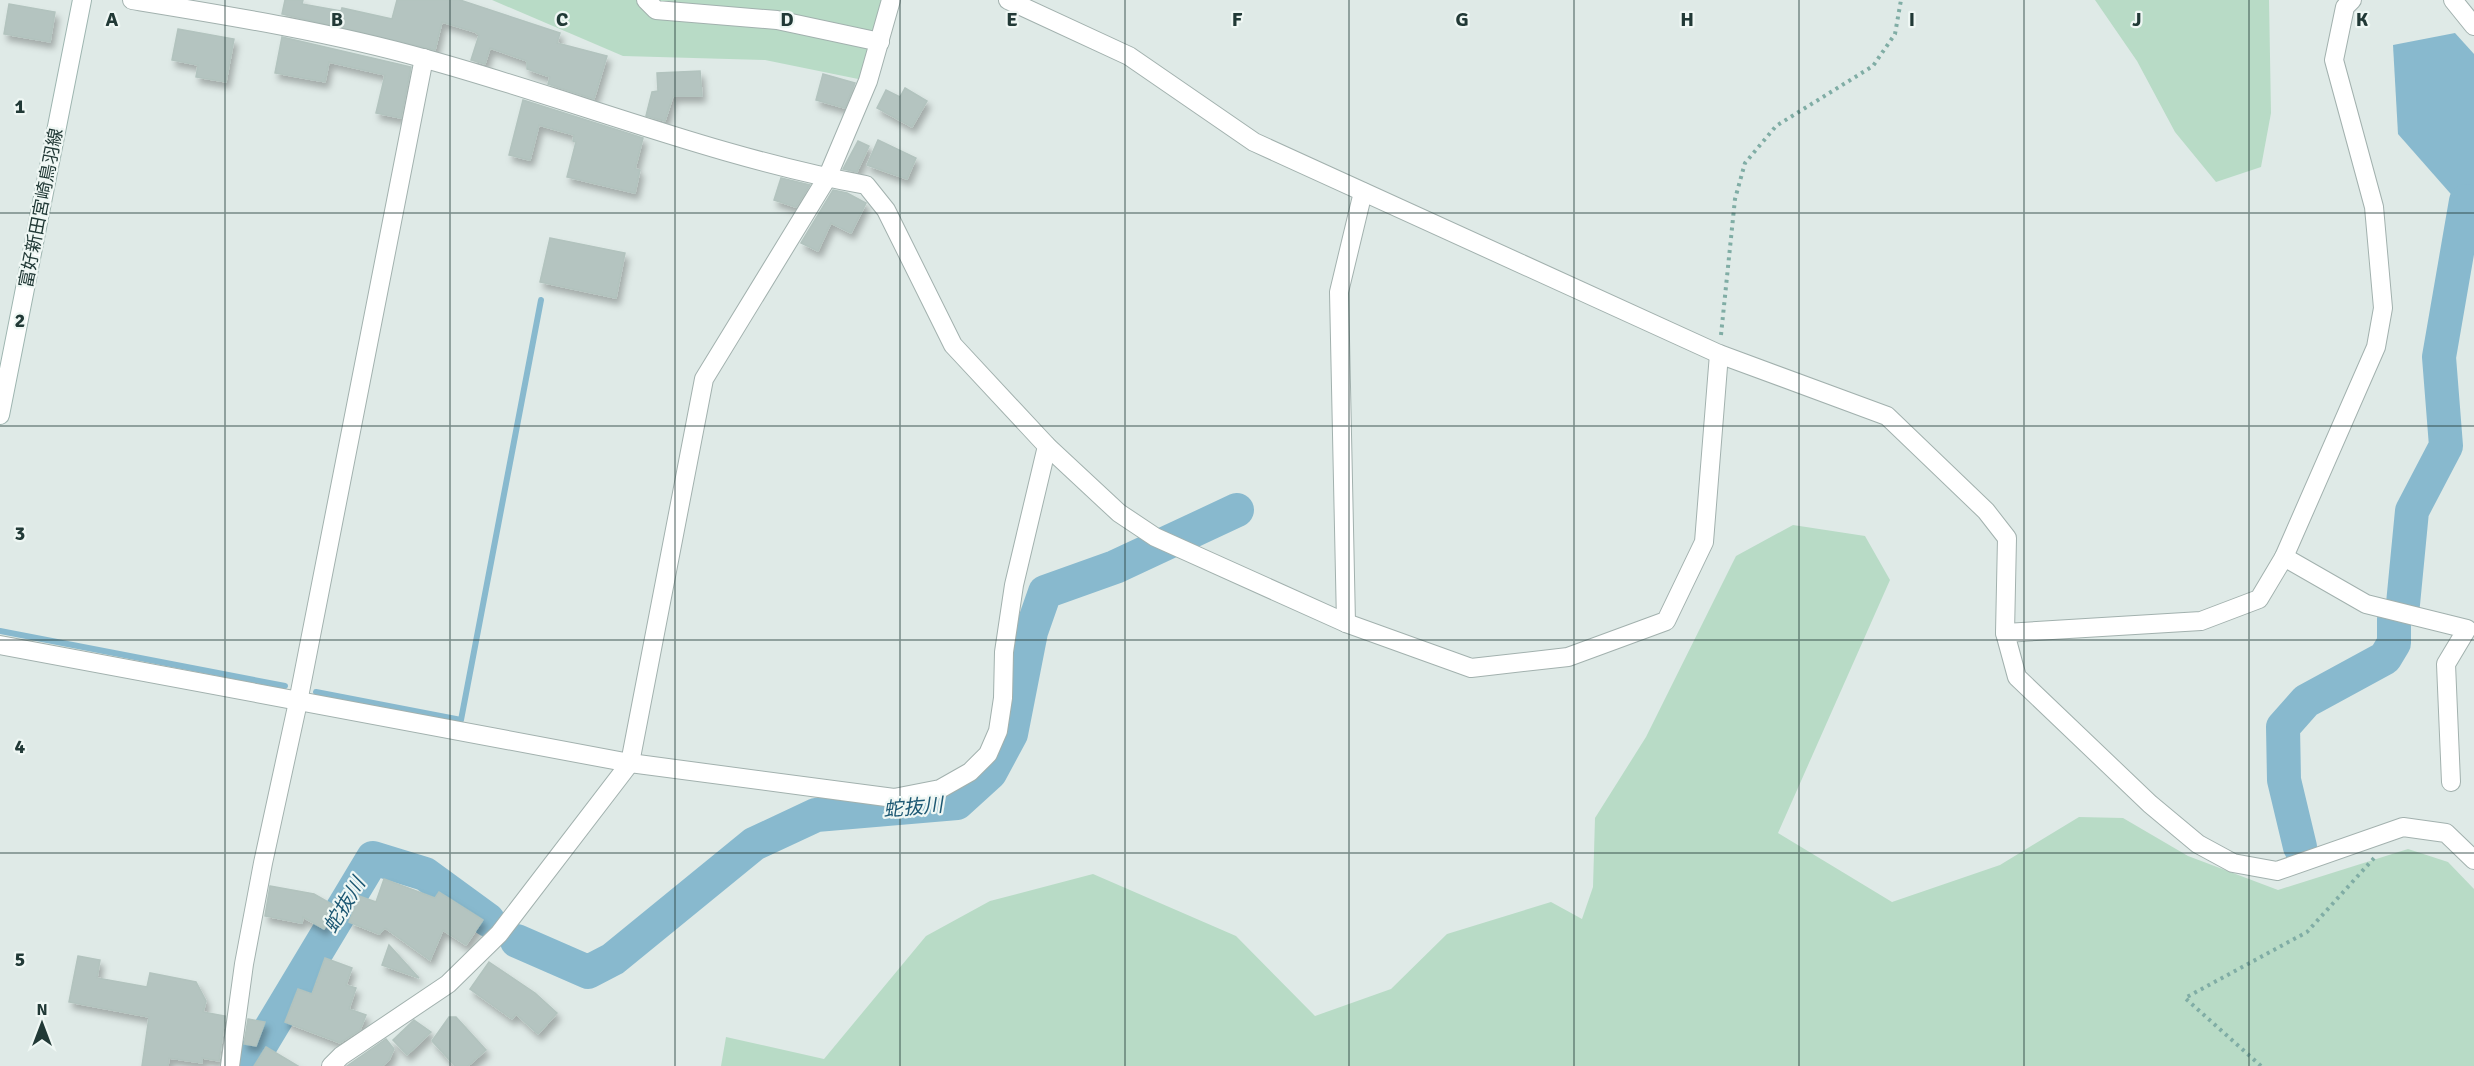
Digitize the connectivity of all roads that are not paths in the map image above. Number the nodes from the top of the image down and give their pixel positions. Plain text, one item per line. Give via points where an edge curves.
1 (82, 0) edge
2 (132, 0) edge
3 (646, 0) edge
4 (891, 0) edge
5 (1008, 0) edge
6 (2352, 0) edge
7 (2453, 0) edge
8 (2474, 26) edge
9 (880, 42) junction
10 (424, 58) junction
11 (827, 178) junction
12 (1363, 192) junction
13 (1719, 354) junction
14 (0, 415) edge
15 (1047, 446) junction
16 (2284, 557) junction
17 (1346, 623) junction
18 (2005, 633) junction
19 (0, 645) edge
20 (298, 702) junction
21 (630, 763) junction
22 (2451, 782) dead end
23 (2474, 860) edge
24 (230, 1066) edge
25 (332, 1066) edge

1 - 14 street, 富好新田宮崎鳥羽線
2 - 10 street via 257,21
3 - 9 street via 656,10 777,20
4 - 9 street
5 - 12 street via 1129,56 1254,142
6 - 16 street via 2344,7 2334,60 2374,207 2383,308 2376,347
7 - 8 street
9 - 11 street
10 - 11 street
10 - 20 street
11 - 15 street via 866,185 886,210 953,345
11 - 21 street via 704,379
12 - 13 street
12 - 17 street via 1339,292
13 - 17 street via 1704,542 1666,621 1568,657 1471,668
13 - 18 street via 1887,416 1986,512 2007,538
15 - 17 street via 1119,513 1155,537
15 - 21 street via 1014,585 998,731 988,754 970,772 940,789 894,798
16 - 18 street via 2259,599 2201,621
16 - 22 street via 2366,603 2467,629 2446,664
18 - 23 street via 2017,677 2150,804 2198,844 2234,863 2277,871 2403,827 2446,833
19 - 20 street
20 - 21 street
20 - 24 street via 262,863
21 - 25 street via 499,934 448,984

